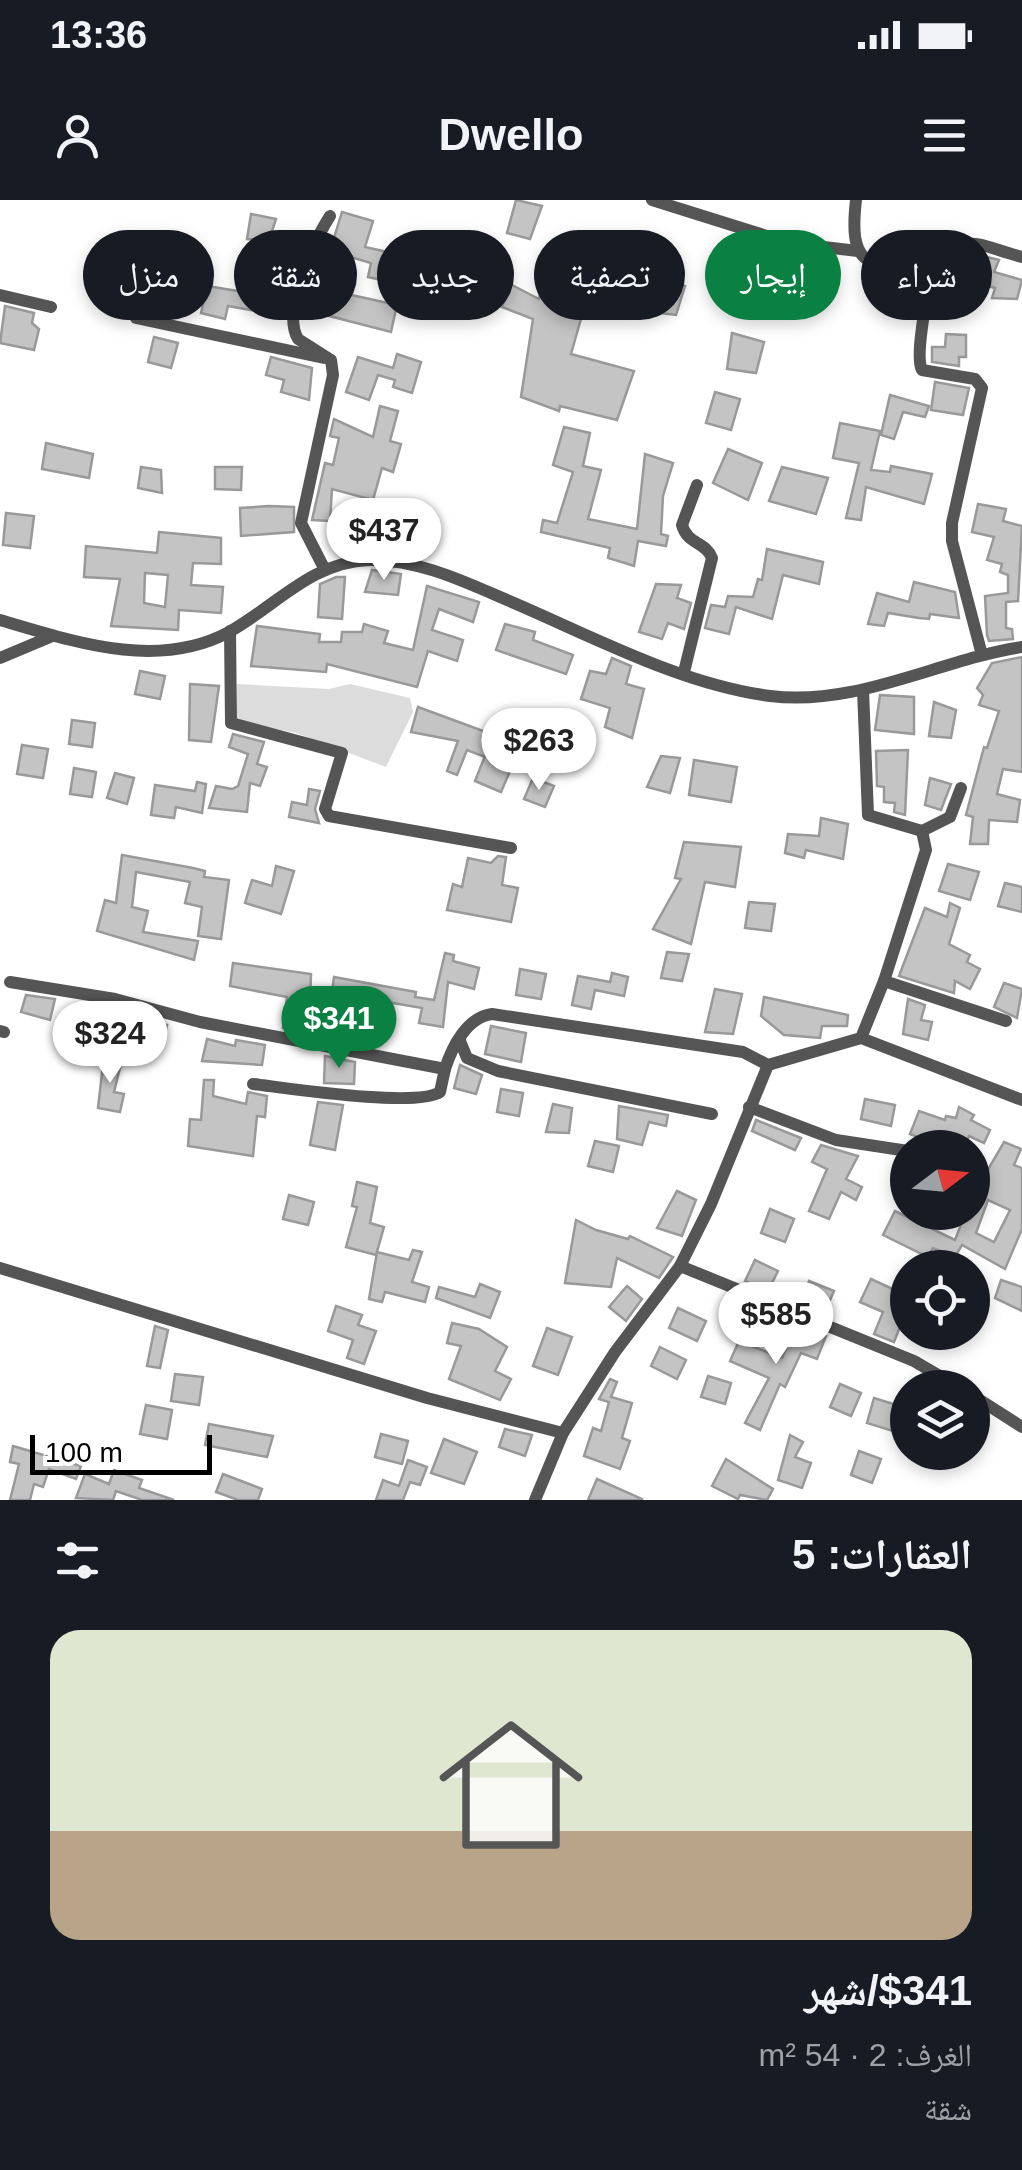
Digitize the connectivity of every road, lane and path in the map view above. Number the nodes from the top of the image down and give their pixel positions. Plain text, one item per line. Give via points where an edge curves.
1 (652, 200) edge
2 (856, 200) edge
3 (330, 216) dead end
4 (992, 250) edge
5 (858, 251) junction
6 (861, 254) edge
7 (1022, 257) edge
8 (0, 294) edge
9 (51, 307) dead end
10 (145, 320) edge
11 (924, 320) edge
12 (331, 360) junction
13 (697, 485) dead end
14 (325, 570) junction
15 (0, 620) edge
16 (230, 631) junction
17 (50, 637) junction
18 (1022, 647) edge
19 (982, 655) junction
20 (0, 658) edge
21 (684, 672) junction
22 (863, 690) junction
23 (961, 788) dead end
24 (922, 831) junction
25 (511, 848) dead end
26 (884, 981) junction
27 (10, 982) dead end
28 (1006, 1020) dead end
29 (861, 1038) junction
30 (460, 1041) junction
31 (768, 1065) junction
32 (445, 1069) junction
33 (253, 1084) dead end
34 (1022, 1100) edge
35 (749, 1107) junction
36 (712, 1114) dead end
37 (890, 1148) edge
38 (680, 1266) junction
39 (0, 1268) edge
40 (928, 1370) edge
41 (990, 1408) edge
42 (1022, 1428) edge
43 (563, 1433) junction
44 (536, 1500) edge

1 - 5 street via 788,243
2 - 5 street via 852,230
3 - 12 street via 303,271 293,322 298,339
4 - 7 street
5 - 6 street
8 - 9 street
10 - 12 street
11 - 19 street via 918,365 975,379 982,388 952,523
12 - 14 street via 332,386 301,523
13 - 21 street via 682,525 712,558
14 - 16 street
14 - 21 street via 366,560 428,568
15 - 17 street
16 - 17 street via 177,648 111,648
16 - 25 street via 231,723 342,754 328,816
17 - 20 street
18 - 19 street
19 - 22 street
21 - 22 street via 728,688 790,698
22 - 24 street via 868,815
23 - 24 street via 950,817
24 - 26 street via 923,865
26 - 28 street
26 - 29 street
27 - 32 street
29 - 31 street
29 - 34 street
30 - 31 street via 479,1016 492,1014 744,1052
30 - 32 street
30 - 36 street via 467,1058 498,1072
31 - 35 street
32 - 33 street via 440,1092 430,1097
35 - 37 street via 836,1140
35 - 38 street
38 - 40 street
38 - 43 street
39 - 43 street
41 - 42 street
43 - 44 street

